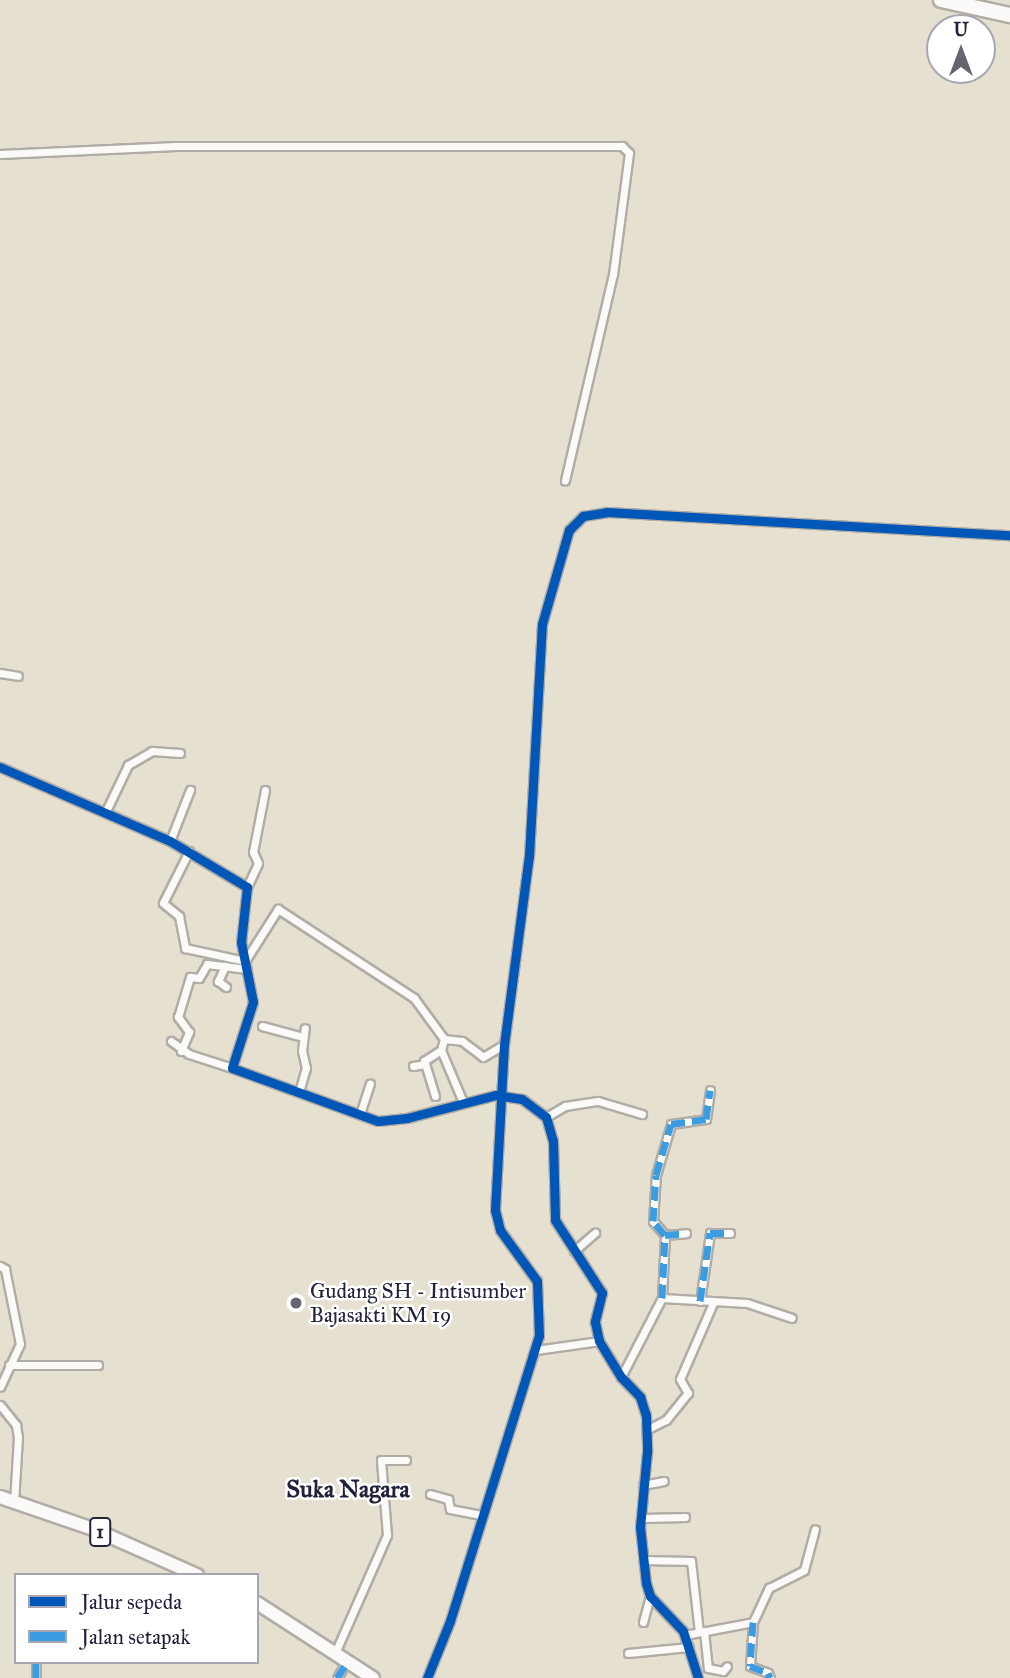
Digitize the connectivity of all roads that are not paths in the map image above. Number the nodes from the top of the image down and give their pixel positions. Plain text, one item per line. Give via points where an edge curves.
1 (941, 0) edge
2 (1010, 15) edge
3 (0, 154) edge
4 (565, 480) dead end
5 (1010, 535) edge
6 (0, 673) edge
7 (18, 676) dead end
8 (180, 753) dead end
9 (0, 767) edge
10 (191, 790) dead end
11 (265, 790) dead end
12 (106, 811) junction
13 (170, 841) junction
14 (188, 851) junction
15 (247, 887) junction
16 (246, 965) junction
17 (225, 966) junction
18 (226, 987) dead end
19 (262, 1026) dead end
20 (305, 1028) dead end
21 (303, 1037) junction
22 (444, 1039) junction
23 (171, 1041) dead end
24 (504, 1045) junction
25 (441, 1050) junction
26 (181, 1051) junction
27 (425, 1064) junction
28 (413, 1066) dead end
29 (232, 1068) junction
30 (370, 1084) dead end
31 (710, 1090) dead end
32 (299, 1092) junction
33 (501, 1095) junction
34 (435, 1096) dead end
35 (463, 1102) junction
36 (360, 1114) junction
37 (642, 1114) dead end
38 (546, 1118) junction
39 (596, 1233) dead end
40 (686, 1233) dead end
41 (730, 1233) dead end
42 (665, 1235) junction
43 (574, 1251) junction
44 (0, 1266) edge
45 (662, 1298) junction
46 (700, 1301) junction
47 (713, 1303) junction
48 (792, 1318) dead end
49 (599, 1341) junction
50 (536, 1350) junction
51 (9, 1365) junction
52 (97, 1366) dead end
53 (2, 1374) edge
54 (621, 1377) junction
55 (0, 1387) edge
56 (0, 1405) edge
57 (648, 1429) junction
58 (406, 1460) dead end
59 (664, 1481) dead end
60 (643, 1485) junction
61 (430, 1494) dead end
62 (0, 1497) edge
63 (14, 1502) junction
64 (482, 1515) junction
65 (685, 1517) dead end
66 (644, 1518) junction
67 (815, 1529) dead end
68 (643, 1560) junction
69 (192, 1573) edge
70 (650, 1595) junction
71 (259, 1604) edge
72 (643, 1622) dead end
73 (752, 1622) junction
74 (701, 1632) junction
75 (685, 1635) junction
76 (689, 1647) junction
77 (335, 1653) junction
78 (628, 1653) dead end
79 (348, 1661) junction
80 (727, 1666) dead end
81 (337, 1678) edge
82 (373, 1678) edge
83 (427, 1678) edge
84 (698, 1678) edge
85 (770, 1678) edge

1 - 2 highway
3 - 4 street via 176,146 622,146 629,153 613,274
5 - 24 street via 607,512 583,516 573,524 541,624 529,856
6 - 7 street
8 - 12 street via 152,751 128,765
9 - 12 street
10 - 13 street
11 - 15 street via 253,852 258,864
12 - 13 street
13 - 14 street
14 - 15 street
14 - 16 street via 163,903 179,916 181,942 190,951
15 - 16 street via 241,936
16 - 17 street
16 - 22 street via 278,909 394,982 414,998
16 - 29 street via 253,1002
17 - 18 street via 219,981
17 - 26 street via 207,964 199,978 190,977 178,1017 189,1032
19 - 21 street
20 - 21 street
21 - 32 street via 306,1068
22 - 24 street via 462,1041 483,1057
22 - 25 street
23 - 26 street
24 - 33 street
25 - 27 street
25 - 35 street
26 - 29 street
27 - 28 street
27 - 34 street
29 - 32 street
30 - 36 street
31 - 42 street via 706,1119 675,1120 663,1148 653,1221
32 - 36 street
33 - 35 street
33 - 38 street via 526,1101
33 - 50 street via 496,1216 537,1280
35 - 36 street via 396,1121 382,1122
37 - 38 street via 598,1101 565,1106
38 - 43 street via 553,1141 553,1216
39 - 43 street
40 - 42 street
41 - 46 street via 710,1233
42 - 45 street
43 - 49 street via 602,1293 596,1322
44 - 51 street via 5,1269 20,1344
45 - 46 street
45 - 54 street
46 - 47 street
47 - 48 street via 747,1303
47 - 57 street via 680,1378 688,1393 666,1420
49 - 50 street
49 - 54 street
50 - 64 street
51 - 52 street
51 - 53 street
53 - 55 street
54 - 57 street via 640,1397
56 - 63 street via 16,1425 18,1437
57 - 60 street
58 - 77 street via 381,1460 387,1535
59 - 60 street
60 - 66 street
61 - 64 street via 447,1498 450,1509
62 - 63 highway, 1
63 - 69 highway, 1 via 93,1529
64 - 83 street via 450,1621
65 - 66 street
66 - 68 street via 640,1527
67 - 73 street via 804,1570 769,1588
68 - 70 street
68 - 74 street via 691,1561
70 - 72 street
70 - 75 street
71 - 77 highway
73 - 74 street
73 - 85 street via 750,1666
74 - 75 street
74 - 80 street via 708,1668 723,1671
75 - 76 street
76 - 78 street
76 - 84 street
77 - 79 highway
79 - 81 street
79 - 82 highway

